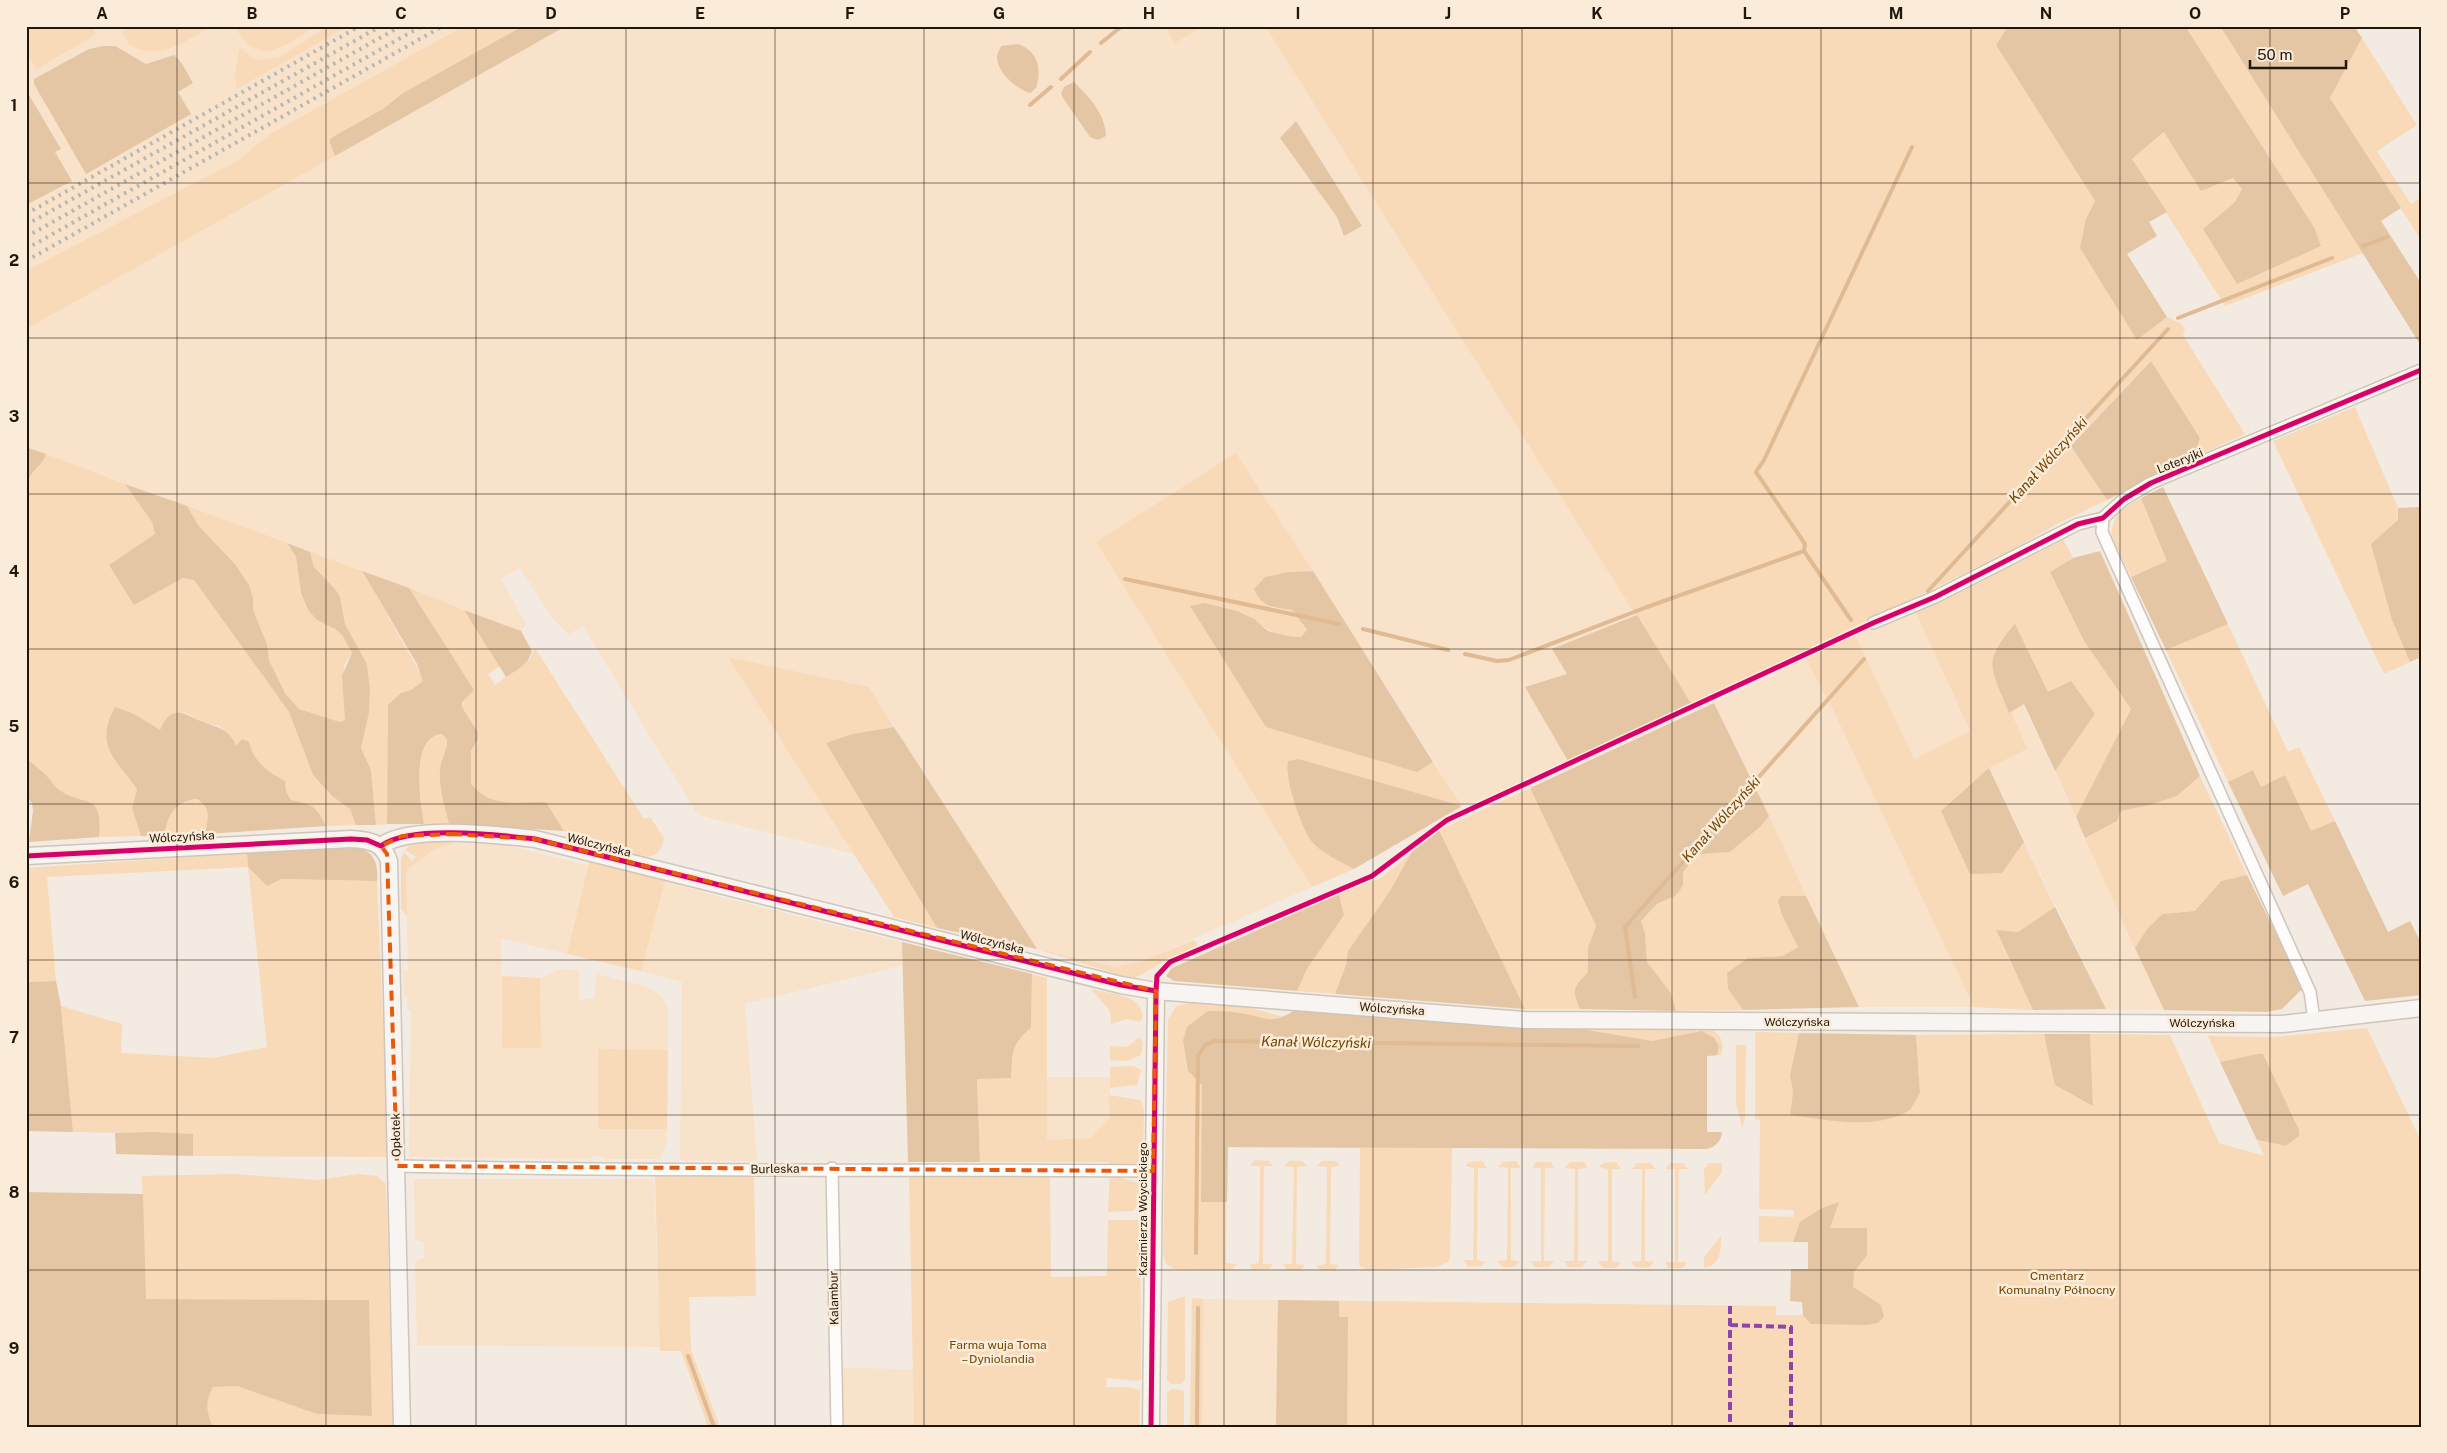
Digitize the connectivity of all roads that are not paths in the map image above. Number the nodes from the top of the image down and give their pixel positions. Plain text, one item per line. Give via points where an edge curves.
1 (2421, 370) edge
2 (2103, 518) junction
3 (1873, 623) dead end
4 (381, 846) junction
5 (26, 856) edge
6 (1156, 991) junction
7 (2421, 1008) edge
8 (2314, 1020) junction
9 (397, 1166) junction
10 (832, 1168) junction
11 (1153, 1171) junction
12 (402, 1427) edge
13 (837, 1427) edge
14 (1151, 1427) edge

1 - 2 street, Loteryjki via 2151,483 2124,499
2 - 3 street, Loteryjki via 2078,524 1935,597
2 - 8 street via 2102,532 2310,992
4 - 5 street, Wólczyńska via 351,838
4 - 6 street, Wólczyńska via 402,836 452,834 535,839
4 - 9 street, Opłotek via 389,861
6 - 8 street, Wólczyńska via 1524,1020 2282,1024
6 - 11 street, Kazimierza Wóycickiego
7 - 8 street, Wólczyńska
9 - 10 street, Burleska via 678,1170
9 - 12 street, Opłotek
10 - 11 street, Burleska
10 - 13 street, Kalambur
11 - 14 street, Kazimierza Wóycickiego

